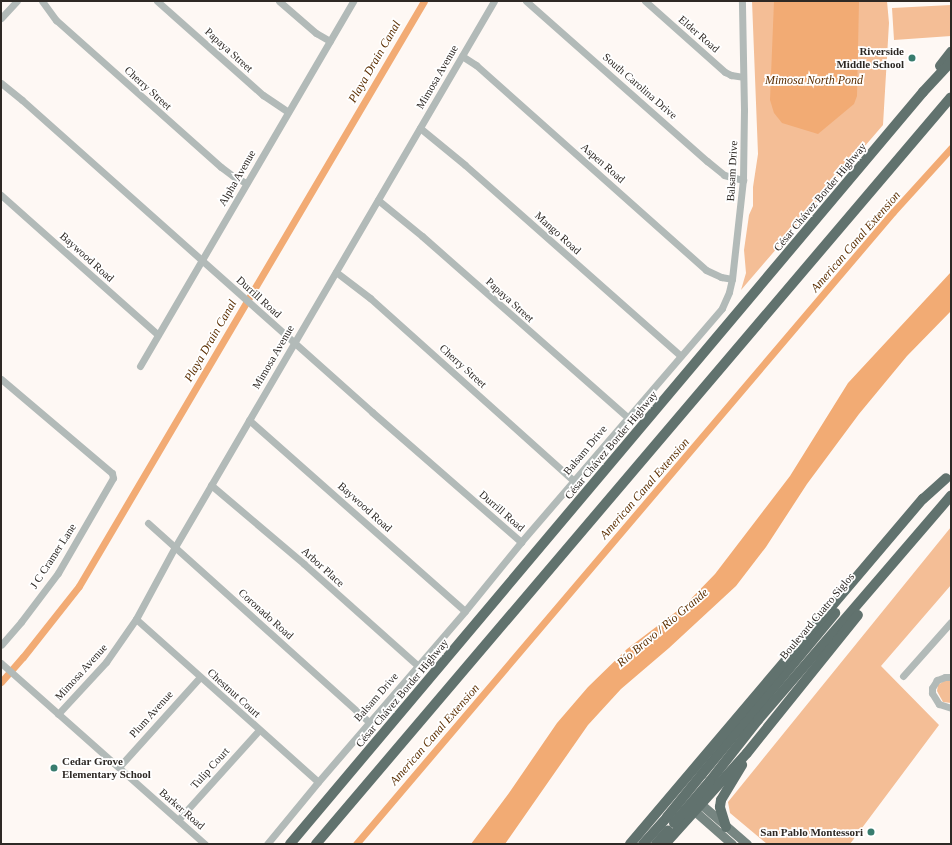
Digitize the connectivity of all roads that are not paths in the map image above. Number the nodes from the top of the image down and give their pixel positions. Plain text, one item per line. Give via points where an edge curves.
1 (17, 1) edge
2 (42, 1) edge
3 (157, 1) edge
4 (279, 1) edge
5 (353, 1) edge
6 (494, 1) edge
7 (526, 1) edge
8 (645, 1) edge
9 (742, 1) edge
10 (1, 18) edge
11 (330, 41) junction
12 (951, 52) edge
13 (462, 56) junction
14 (951, 62) edge
15 (743, 77) junction
16 (1, 83) edge
17 (923, 92) junction
18 (951, 97) edge
19 (951, 101) edge
20 (288, 112) junction
21 (934, 118) junction
22 (420, 128) junction
23 (744, 180) junction
24 (246, 184) junction
25 (1, 195) edge
26 (378, 200) junction
27 (202, 260) junction
28 (336, 272) junction
29 (732, 279) junction
30 (158, 335) junction
31 (294, 342) junction
32 (681, 356) junction
33 (140, 366) dead end
34 (1, 378) edge
35 (627, 417) junction
36 (249, 420) junction
37 (948, 475) edge
38 (573, 480) junction
39 (212, 485) junction
40 (951, 496) edge
41 (148, 523) dead end
42 (521, 542) junction
43 (175, 547) junction
44 (886, 572) junction
45 (465, 611) junction
46 (136, 619) junction
47 (951, 622) edge
48 (1, 645) edge
49 (3, 665) edge
50 (418, 666) junction
51 (903, 676) dead end
52 (200, 677) junction
53 (951, 677) edge
54 (951, 708) edge
55 (58, 714) junction
56 (369, 722) junction
57 (259, 730) junction
58 (747, 753) junction
59 (698, 764) junction
60 (119, 767) junction
61 (710, 780) junction
62 (318, 782) junction
63 (677, 790) junction
64 (698, 807) junction
65 (178, 820) junction
66 (669, 820) junction
67 (726, 827) junction
68 (205, 844) edge
69 (267, 844) edge
70 (290, 844) edge
71 (316, 844) edge
72 (630, 844) edge
73 (643, 844) edge
74 (656, 844) edge
75 (665, 844) edge
76 (732, 844) edge
77 (747, 844) edge

1 - 10 street
2 - 24 street, Cherry Street via 56,20 221,167
3 - 20 street, Papaya Street via 263,95
4 - 11 street via 316,33
5 - 11 street, Alpha Avenue
6 - 13 street, Mimosa Avenue
7 - 23 street, South Carolina Drive via 724,175
8 - 15 street, Elder Road via 726,72
9 - 15 street, Balsam Drive
11 - 20 street, Alpha Avenue
12 - 17 highway
13 - 22 street, Mimosa Avenue
13 - 29 street, Aspen Road via 706,270
14 - 17 highway, César Chávez Border Highway
15 - 23 street, Balsam Drive
16 - 27 street, Durrill Road
17 - 70 highway, César Chávez Border Highway
18 - 21 highway
19 - 21 highway
20 - 24 street, Alpha Avenue
21 - 71 highway
22 - 26 street, Mimosa Avenue
22 - 32 street, Mango Road
23 - 29 street, Balsam Drive
24 - 27 street, Alpha Avenue
25 - 30 street, Baywood Road
26 - 28 street, Mimosa Avenue
26 - 35 street, Papaya Street
27 - 30 street, Alpha Avenue
27 - 31 street, Durrill Road
28 - 31 street, Mimosa Avenue
28 - 38 street, Cherry Street via 370,298
29 - 32 street, Balsam Drive via 730,292 722,308
30 - 33 street, Alpha Avenue
31 - 36 street, Mimosa Avenue
31 - 42 street, Durrill Road
32 - 35 street, Balsam Drive
34 - 48 street, J C Cramer Lane via 112,473 113,480 58,572
35 - 38 street, Balsam Drive
36 - 39 street, Mimosa Avenue
36 - 45 street, Baywood Road
37 - 59 highway via 923,499
37 - 61 highway, Boulevard Cuatro Siglos via 808,646
38 - 42 street, Balsam Drive
39 - 43 street, Mimosa Avenue
39 - 50 street, Arbor Place
40 - 44 highway, Boulevard Cuatro Siglos
41 - 43 street, Coronado Road
42 - 45 street, Balsam Drive
43 - 46 street, Mimosa Avenue
43 - 56 street, Coronado Road
44 - 58 highway via 866,605
44 - 61 highway, Boulevard Cuatro Siglos via 758,720
45 - 50 street, Balsam Drive
46 - 52 street, Chestnut Court
46 - 55 street, Mimosa Avenue via 106,662
47 - 51 street
49 - 55 street, Barker Road
50 - 56 street, Balsam Drive
52 - 57 street, Chestnut Court
52 - 60 street, Plum Avenue
53 - 54 street via 942,677 932,688 936,702
55 - 60 street, Barker Road
56 - 62 street, Balsam Drive
57 - 62 street, Chestnut Court
57 - 65 street, Tulip Court
58 - 61 highway
58 - 67 highway via 721,800
59 - 61 highway via 702,779 710,784
59 - 63 highway
60 - 65 street, Barker Road
61 - 64 highway
61 - 66 highway, bridge
62 - 69 street, Balsam Drive
63 - 64 main road
63 - 66 highway
64 - 66 highway
64 - 67 main road
64 - 76 main road
65 - 68 street, Barker Road
66 - 72 highway
66 - 73 highway
66 - 74 highway
66 - 75 highway
67 - 77 main road

